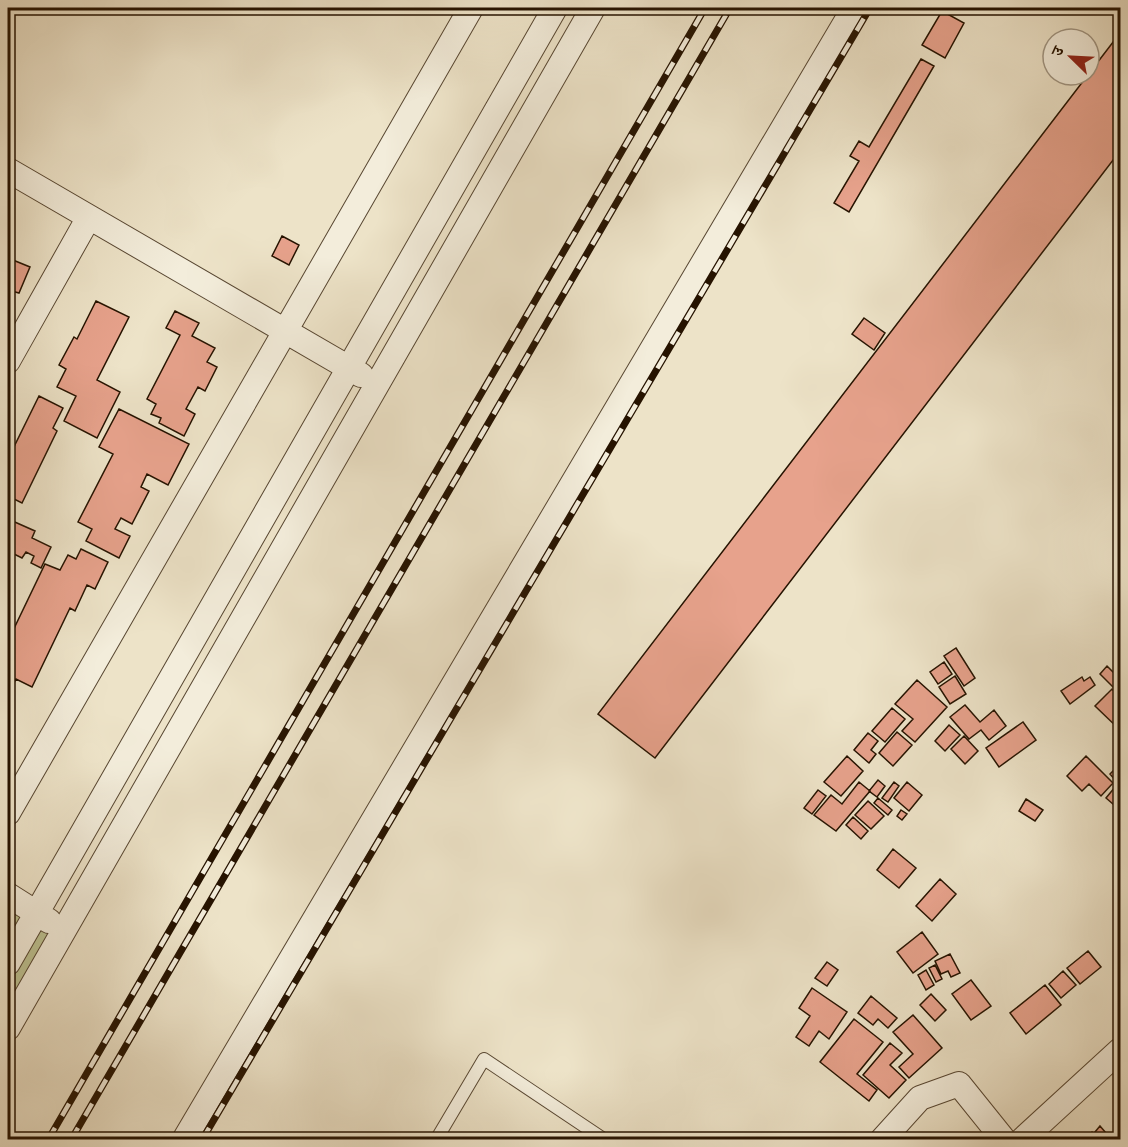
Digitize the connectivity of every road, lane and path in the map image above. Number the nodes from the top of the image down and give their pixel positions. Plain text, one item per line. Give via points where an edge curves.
1 (471, 8) edge
2 (555, 8) edge
3 (593, 8) edge
4 (854, 8) edge
5 (8, 170) edge
6 (88, 217) junction
7 (285, 331) junction
8 (8, 361) edge
9 (349, 368) junction
10 (377, 385) junction
11 (8, 813) edge
12 (8, 895) edge
13 (36, 913) junction
14 (64, 930) junction
15 (8, 963) edge
16 (8, 1028) edge
17 (1120, 1050) edge
18 (184, 1140) edge
19 (436, 1140) edge
20 (605, 1140) edge
21 (882, 1140) edge
22 (1004, 1140) edge
23 (1022, 1140) edge

1 - 7 street
2 - 9 street
3 - 10 street
4 - 18 street
5 - 6 street
6 - 7 street
6 - 8 street
7 - 9 street
7 - 11 street
9 - 10 street
9 - 13 street
10 - 14 street
12 - 13 street
13 - 14 street
13 - 15 street
14 - 16 street
17 - 23 street
19 - 20 lane via 484,1059
21 - 22 street via 920,1098 960,1084

